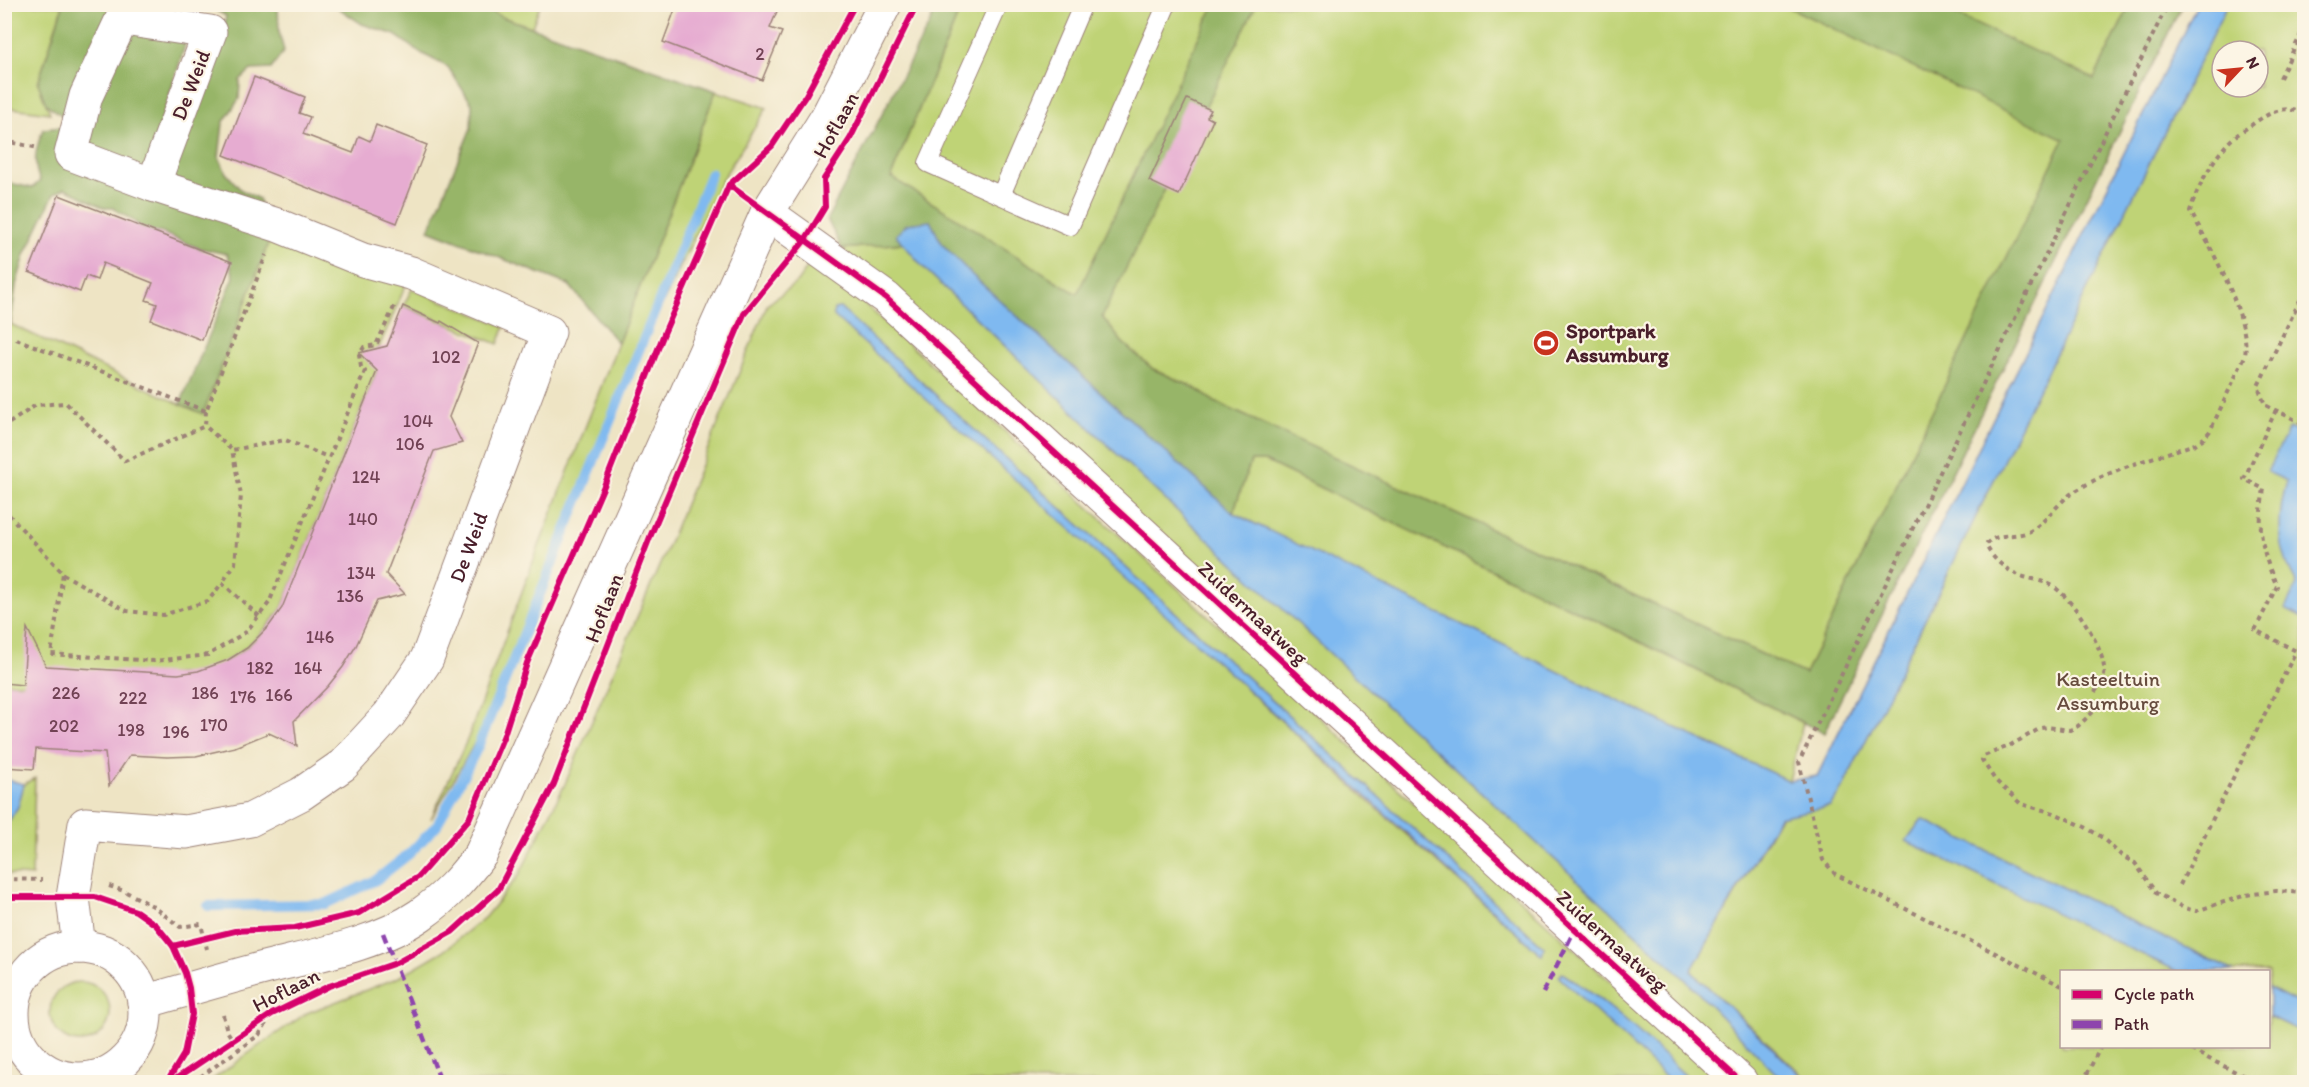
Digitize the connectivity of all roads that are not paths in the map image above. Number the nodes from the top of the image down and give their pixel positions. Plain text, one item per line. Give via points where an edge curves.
1 (885, 4) edge
2 (999, 4) edge
3 (1083, 4) edge
4 (1167, 4) edge
5 (126, 12) edge
6 (153, 185) junction
7 (1001, 195) junction
8 (767, 213) junction
9 (79, 947) junction
10 (11, 987) edge
11 (144, 1002) junction
12 (65, 1080) edge
13 (1741, 1083) edge

1 - 8 street, Hoflaan via 827,117
2 - 7 lane via 928,163
3 - 7 lane
4 - 7 lane via 1070,226
5 - 6 street, De Weid via 86,96 71,154
5 - 6 street, De Weid via 210,32
6 - 9 street, De Weid via 277,225 363,260 411,273 549,332 427,659 389,715 343,765 301,794 250,820 186,832 85,824 73,897
8 - 11 street, Hoflaan via 481,854 455,888 418,916 377,936 332,952
8 - 13 street, Zuidermaatweg via 886,298
9 - 10 street via 64,948 42,958
9 - 11 street via 111,954 129,969 142,990
10 - 12 street via 21,1043 36,1062
11 - 12 street via 141,1037 128,1057 109,1072

